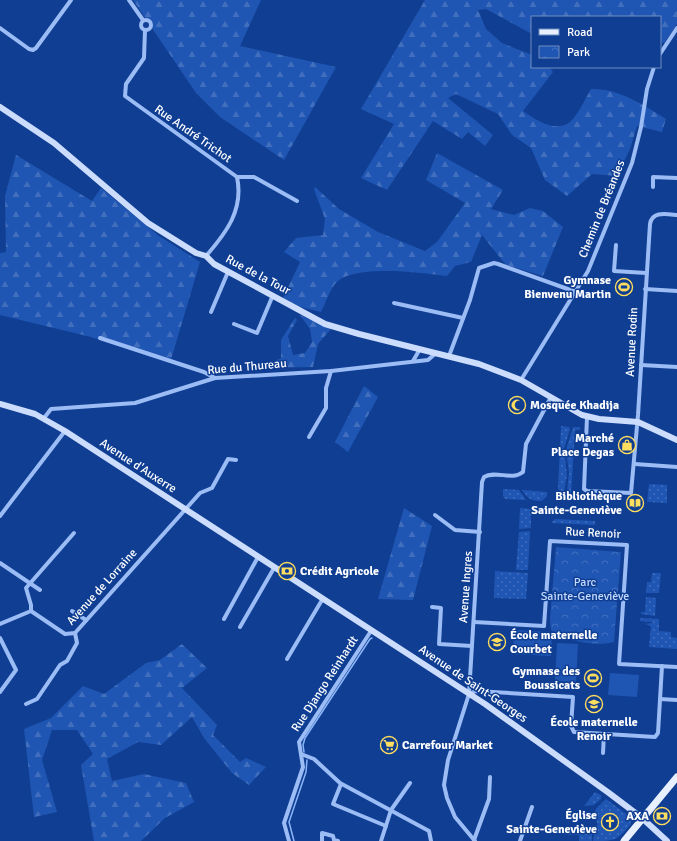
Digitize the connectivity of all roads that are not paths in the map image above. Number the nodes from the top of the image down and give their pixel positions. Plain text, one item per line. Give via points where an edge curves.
1 (71, 0) edge
2 (129, 0) edge
3 (143, 20) junction
4 (0, 28) edge
5 (677, 28) edge
6 (145, 30) junction
7 (661, 52) edge
8 (654, 68) edge
9 (0, 107) edge
10 (237, 177) junction
11 (677, 178) edge
12 (653, 187) dead end
13 (297, 201) dead end
14 (677, 215) edge
15 (616, 245) dead end
16 (206, 256) junction
17 (228, 272) junction
18 (646, 274) junction
19 (645, 289) junction
20 (677, 291) edge
21 (576, 292) junction
22 (273, 295) junction
23 (394, 303) dead end
24 (211, 312) dead end
25 (463, 318) junction
26 (234, 324) dead end
27 (100, 338) dead end
28 (420, 349) junction
29 (436, 353) junction
30 (449, 356) junction
31 (412, 361) junction
32 (641, 365) junction
33 (677, 367) edge
34 (331, 371) junction
35 (215, 378) junction
36 (521, 380) junction
37 (551, 397) junction
38 (0, 404) edge
39 (587, 417) junction
40 (44, 418) junction
41 (638, 422) junction
42 (65, 432) junction
43 (309, 437) dead end
44 (677, 440) edge
45 (236, 460) dead end
46 (634, 464) junction
47 (677, 467) edge
48 (186, 510) junction
49 (435, 515) dead end
50 (0, 516) edge
51 (480, 532) junction
52 (74, 533) dead end
53 (258, 557) junction
54 (0, 563) edge
55 (274, 568) junction
56 (29, 582) junction
57 (40, 590) dead end
58 (322, 600) junction
59 (432, 607) dead end
60 (30, 611) junction
61 (72, 611) dead end
62 (224, 619) dead end
63 (86, 620) junction
64 (474, 622) junction
65 (0, 624) edge
66 (240, 627) dead end
67 (371, 631) junction
68 (75, 633) junction
69 (0, 638) edge
70 (472, 646) junction
71 (287, 659) dead end
72 (662, 666) junction
73 (677, 667) edge
74 (0, 692) edge
75 (469, 694) junction
76 (660, 699) junction
77 (677, 700) edge
78 (26, 704) dead end
79 (604, 734) junction
80 (603, 753) dead end
81 (301, 754) junction
82 (490, 777) dead end
83 (677, 777) edge
84 (410, 783) dead end
85 (342, 784) junction
86 (532, 807) dead end
87 (391, 810) junction
88 (642, 818) junction
89 (386, 826) junction
90 (289, 841) edge
91 (322, 841) edge
92 (335, 841) edge
93 (381, 841) edge
94 (431, 841) edge
95 (474, 841) edge
96 (520, 841) edge
97 (624, 841) edge
98 (667, 841) edge

1 - 4 street via 33,50
2 - 3 street
3 - 6 street via 141,27
3 - 6 street via 148,20 151,24 149,29
5 - 7 street
6 - 10 street, Rue André Trichot via 144,58 126,84 125,96
8 - 21 street, Chemin de Bréandes via 636,147 621,192 588,271
9 - 16 main road, Rue de la Tour via 54,143 148,223 188,249
10 - 13 street via 254,176
10 - 16 street, Rue André Trichot via 236,214 219,242
11 - 12 street via 653,177
14 - 18 street, Avenue Rodin via 658,214 653,217 650,224
15 - 18 street via 614,271
16 - 17 main road, Rue de la Tour
17 - 22 main road, Rue de la Tour
17 - 24 street
18 - 19 street, Avenue Rodin
19 - 20 street
19 - 32 street, Avenue Rodin
21 - 25 street via 494,263 477,271
21 - 36 street, Chemin de Bréandes
22 - 26 street via 257,333
22 - 28 main road, Rue de la Tour via 326,324
23 - 25 street
25 - 30 street
27 - 35 street via 204,372
28 - 29 main road, Rue de la Tour
28 - 31 street
29 - 30 main road, Rue de la Tour
29 - 31 street, Rue du Thureau via 428,360
30 - 36 main road, Rue de la Tour
31 - 34 street, Rue du Thureau
32 - 33 street
32 - 41 street, Avenue Rodin
34 - 35 street, Rue du Thureau
34 - 43 street via 326,388 326,408
35 - 40 street, Rue du Thureau via 135,403 50,409
36 - 37 main road, Rue de la Tour
37 - 39 main road, Rue de la Tour
37 - 51 street, Avenue Ingres via 526,444 523,472 514,476 484,477
38 - 40 main road, Avenue d'Auxerre via 26,410
39 - 41 main road
39 - 46 street, Avenue Rodin via 585,490 631,493
40 - 42 main road, Avenue d'Auxerre
41 - 44 main road
41 - 46 street, Avenue Rodin
42 - 48 main road, Avenue d'Auxerre
42 - 50 street
45 - 48 street, Avenue de Lorraine via 228,459 212,488 200,492
46 - 47 street
48 - 53 main road, Avenue d'Auxerre
48 - 63 street, Avenue de Lorraine
49 - 51 street via 455,530
51 - 64 street, Avenue Ingres
52 - 56 street
53 - 55 main road, Avenue de Saint-Georges
53 - 62 street
54 - 56 street
55 - 58 main road, Avenue de Saint-Georges
55 - 66 street
56 - 57 street
56 - 60 street via 26,588 31,604
58 - 67 main road, Avenue de Saint-Georges
58 - 71 street
59 - 70 street via 441,608 439,644
60 - 65 street
60 - 68 street, Avenue de Lorraine via 65,634
61 - 63 street
63 - 68 street, Avenue de Lorraine
64 - 70 street, Avenue Ingres
64 - 72 street, Rue Renoir via 544,626 550,541 627,545 619,664
67 - 75 main road, Avenue de Saint-Georges
67 - 81 street, Rue Django Reinhardt via 301,738
68 - 78 street via 77,644 67,661 60,665 37,699
69 - 74 street via 16,670
70 - 75 street, Avenue Ingres
72 - 73 street, Rue Renoir
72 - 76 street
75 - 79 street via 476,691 573,697 572,731
75 - 88 main road, Avenue de Saint-Georges
75 - 95 street, Avenue Ingres via 448,760 444,784 455,817
76 - 77 street
76 - 79 street via 657,736
79 - 80 street
81 - 85 street via 314,759
81 - 90 street, Rue Django Reinhardt via 303,767 284,819
82 - 95 street via 489,799
83 - 88 main road
84 - 87 street
85 - 87 street
85 - 89 street via 333,804
86 - 96 street
87 - 89 street
87 - 94 street via 430,831
88 - 97 main road
88 - 98 main road, Avenue de Saint-Georges
89 - 93 street
91 - 92 street via 322,833 332,836

